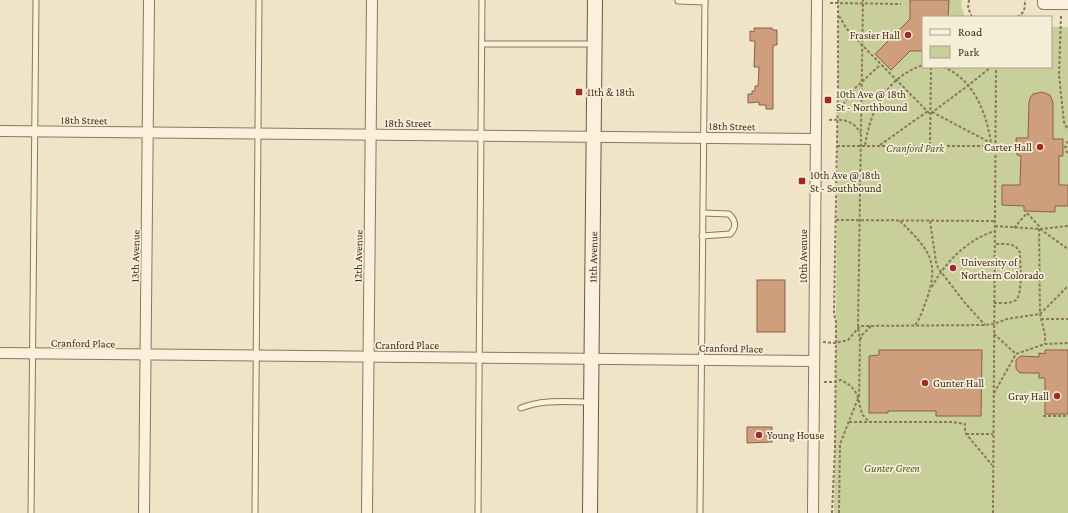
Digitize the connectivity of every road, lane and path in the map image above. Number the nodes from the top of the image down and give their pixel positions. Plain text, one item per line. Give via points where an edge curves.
1 (36, 0) edge
2 (149, 0) edge
3 (259, 0) edge
4 (372, 0) edge
5 (482, 0) edge
6 (595, 0) edge
7 (678, 0) edge
8 (817, 0) edge
9 (969, 0) edge
10 (1026, 0) edge
11 (705, 1) edge
12 (838, 2) edge
13 (862, 2) edge
14 (1043, 2) edge
15 (830, 3) dead end
16 (901, 4) dead end
17 (1068, 4) edge
18 (838, 14) junction
19 (972, 16) edge
20 (1022, 16) edge
21 (1061, 16) dead end
22 (482, 44) junction
23 (595, 44) junction
24 (862, 45) junction
25 (880, 65) junction
26 (922, 65) edge
27 (931, 68) edge
28 (945, 68) edge
29 (990, 68) edge
30 (996, 68) edge
31 (896, 80) junction
32 (862, 82) junction
33 (968, 85) junction
34 (928, 111) junction
35 (931, 113) junction
36 (837, 114) junction
37 (837, 119) junction
38 (830, 120) dead end
39 (1068, 130) edge
40 (0, 131) edge
41 (35, 132) junction
42 (148, 133) junction
43 (258, 134) junction
44 (861, 134) junction
45 (371, 135) junction
46 (481, 136) junction
47 (594, 136) junction
48 (704, 137) junction
49 (815, 139) junction
50 (991, 143) junction
51 (996, 145) junction
52 (836, 146) junction
53 (860, 146) junction
54 (865, 146) junction
55 (879, 146) junction
56 (930, 146) junction
57 (1014, 146) dead end
58 (1064, 147) dead end
59 (1068, 147) edge
60 (703, 213) junction
61 (836, 220) junction
62 (859, 220) junction
63 (900, 221) junction
64 (930, 221) junction
65 (995, 221) junction
66 (995, 226) junction
67 (1068, 226) edge
68 (1014, 228) junction
69 (1040, 229) junction
70 (995, 231) junction
71 (702, 236) junction
72 (995, 244) junction
73 (1068, 249) edge
74 (935, 256) junction
75 (930, 258) junction
76 (934, 263) junction
77 (938, 268) junction
78 (933, 270) junction
79 (941, 272) junction
80 (1068, 286) edge
81 (929, 292) junction
82 (994, 303) junction
83 (1040, 314) junction
84 (1041, 319) junction
85 (1068, 319) edge
86 (994, 324) junction
87 (986, 325) junction
88 (871, 326) junction
89 (913, 326) junction
90 (858, 327) junction
91 (994, 334) junction
92 (860, 341) junction
93 (821, 342) dead end
94 (835, 343) junction
95 (1068, 343) edge
96 (1045, 344) junction
97 (0, 353) edge
98 (33, 354) junction
99 (1016, 354) junction
100 (145, 355) junction
101 (256, 356) junction
102 (368, 357) junction
103 (479, 358) junction
104 (592, 359) junction
105 (701, 360) junction
106 (814, 361) junction
107 (821, 382) dead end
108 (835, 382) junction
109 (993, 395) junction
110 (858, 400) junction
111 (591, 402) junction
112 (521, 408) dead end
113 (1043, 416) dead end
114 (1068, 416) edge
115 (849, 422) junction
116 (872, 422) junction
117 (966, 434) junction
118 (993, 434) junction
119 (993, 466) junction
120 (31, 513) edge
121 (144, 513) edge
122 (254, 513) edge
123 (367, 513) edge
124 (478, 513) edge
125 (590, 513) edge
126 (700, 513) edge
127 (813, 513) edge
128 (832, 513) edge
129 (839, 513) edge
130 (992, 513) edge

1 - 41 lane
2 - 42 street, 13th Avenue
3 - 43 lane
4 - 45 street, 12th Avenue
5 - 22 lane
6 - 23 main road, 11th Avenue
7 - 11 lane
8 - 49 street, 10th Avenue
9 - 19 path via 968,8
10 - 20 path
11 - 48 lane
12 - 13 path
12 - 15 path
12 - 18 path
13 - 16 path
13 - 24 path
14 - 17 street
18 - 24 path via 847,29
18 - 36 path
21 - 39 path via 1059,74 1064,122
22 - 23 lane
22 - 46 lane
23 - 47 main road, 11th Avenue
24 - 25 path
24 - 32 path
25 - 31 path
25 - 32 path
26 - 31 path
27 - 35 path
28 - 33 path
29 - 33 path
30 - 51 path
31 - 34 path
31 - 54 path via 882,96 870,120
32 - 36 path via 851,92
32 - 44 path
33 - 35 path
33 - 50 path via 985,119
34 - 35 path
34 - 55 path
35 - 50 path
35 - 56 path
36 - 37 path
37 - 38 path
37 - 44 path via 854,125
37 - 52 path
40 - 41 street, 18th Street
41 - 42 street, 18th Street
41 - 98 lane
42 - 43 street, 18th Street
42 - 100 street, 13th Avenue
43 - 45 street, 18th Street
43 - 101 lane
44 - 53 path
45 - 46 street, 18th Street
45 - 102 street, 12th Avenue
46 - 47 street, 18th Street
46 - 103 lane
47 - 48 street, 18th Street
47 - 104 main road, 11th Avenue
48 - 49 street, 18th Street
48 - 60 lane
49 - 106 street, 10th Avenue
50 - 51 path
51 - 56 path
51 - 57 path
51 - 65 path
52 - 53 path
52 - 61 path
53 - 54 path
53 - 62 path
54 - 55 path
55 - 56 path
58 - 59 path
60 - 71 lane
60 - 71 lane via 729,214 735,225 730,234
61 - 62 path
61 - 94 path
62 - 63 path
62 - 90 path
63 - 64 path
63 - 75 path
64 - 65 path
64 - 74 path
65 - 66 path
66 - 68 path
66 - 70 path
67 - 69 path
68 - 69 path
68 - 69 path via 1028,214
69 - 73 path
69 - 83 path
70 - 72 path
70 - 79 path via 984,235 958,253
71 - 105 lane
72 - 82 path
72 - 82 path via 1012,244 1019,249 1020,292 1017,299 1012,302
74 - 76 path
74 - 77 path
75 - 76 path
75 - 78 path
76 - 77 path
76 - 78 path
77 - 79 path
78 - 81 path
79 - 81 path
79 - 87 path
80 - 83 path
81 - 89 path via 918,321
82 - 86 path
83 - 84 path
83 - 86 path via 1007,319
84 - 85 path
84 - 96 path
86 - 87 path
86 - 91 path
87 - 89 path
88 - 89 path
88 - 90 path
88 - 92 path
90 - 92 path
90 - 94 path via 848,340
91 - 99 path
91 - 109 path
92 - 110 path
93 - 94 path
94 - 108 path
95 - 96 path
96 - 99 path
97 - 98 street, Cranford Place
98 - 100 street, Cranford Place
98 - 120 lane
99 - 109 path
100 - 101 street, Cranford Place
100 - 121 street, 13th Avenue
101 - 102 street, Cranford Place
101 - 122 lane
102 - 103 street, Cranford Place
102 - 123 street, 12th Avenue
103 - 104 street, Cranford Place
103 - 124 lane
104 - 105 street, Cranford Place
104 - 111 main road, 11th Avenue
105 - 106 street, Cranford Place
105 - 126 lane
106 - 127 street, 10th Avenue
107 - 108 path
108 - 110 path via 841,380 849,384 855,390
108 - 128 path
109 - 118 path
110 - 115 path
110 - 116 path via 864,417
111 - 112 lane via 542,402
111 - 125 main road, 11th Avenue
113 - 114 path
115 - 116 path
115 - 129 path via 840,444
116 - 117 path via 952,422 965,424
117 - 118 path
117 - 119 path
118 - 119 path
119 - 130 path

